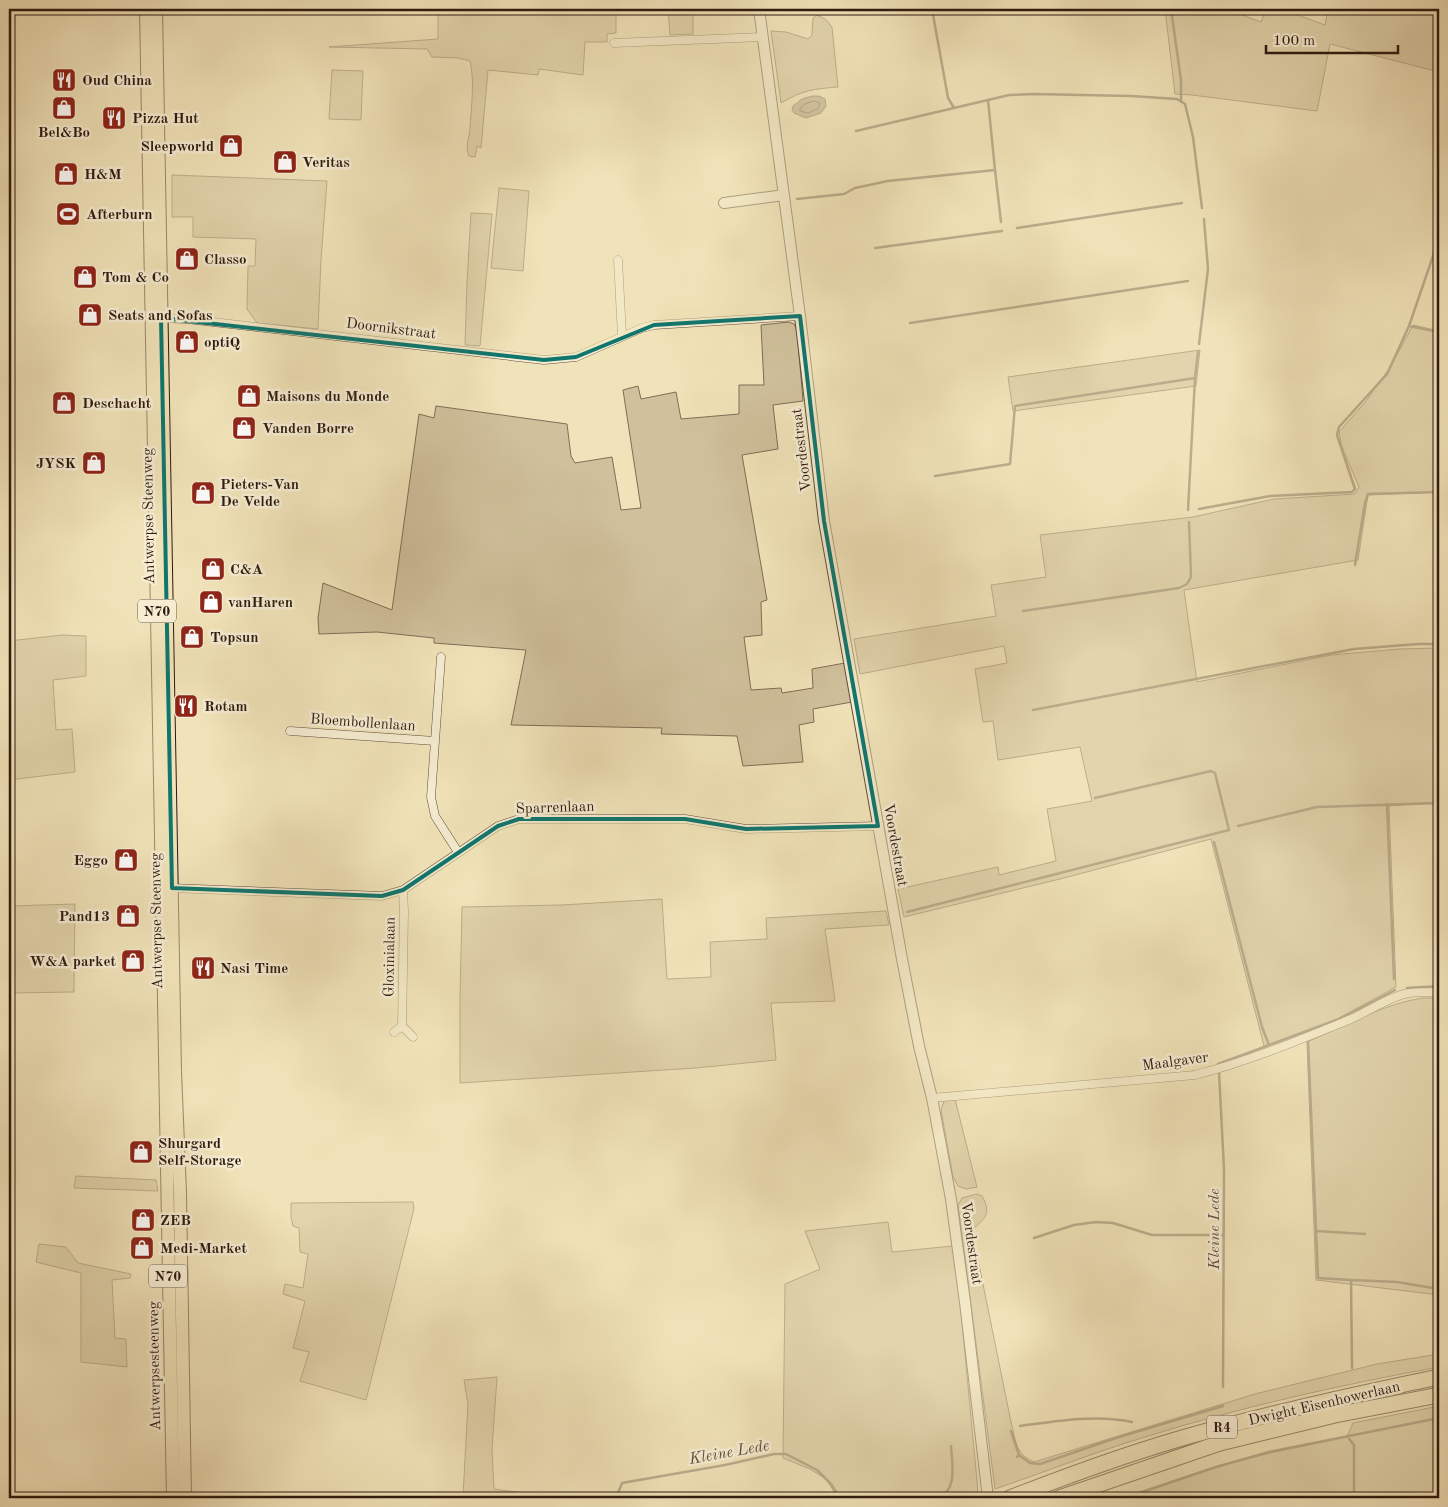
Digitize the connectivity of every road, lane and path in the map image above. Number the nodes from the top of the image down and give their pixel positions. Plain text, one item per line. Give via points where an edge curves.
1 (146, 9) edge
2 (156, 9) edge
3 (759, 9) edge
4 (763, 38) junction
5 (614, 43) dead end
6 (784, 195) junction
7 (724, 203) dead end
8 (618, 260) dead end
9 (800, 316) junction
10 (156, 318) junction
11 (622, 336) junction
12 (441, 657) dead end
13 (290, 731) dead end
14 (435, 741) junction
15 (878, 826) junction
16 (458, 852) junction
17 (167, 888) junction
18 (402, 890) junction
19 (1439, 992) edge
20 (402, 1026) junction
21 (394, 1032) dead end
22 (413, 1037) dead end
23 (164, 1053) joint
24 (176, 1082) joint
25 (932, 1098) junction
26 (175, 1302) junction
27 (1439, 1377) edge
28 (1439, 1395) edge
29 (172, 1498) edge
30 (185, 1498) edge
31 (988, 1498) edge
32 (1010, 1498) edge
33 (1059, 1498) edge

1 - 10 main road, Antwerpse Steenweg / N70
2 - 10 main road, Antwerpse Steenweg / N70
3 - 4 street, Voordestraat
4 - 5 street
4 - 6 street, Voordestraat
6 - 7 street
6 - 9 street, Voordestraat
8 - 11 street
9 - 11 street, Doornikstraat via 654,325
9 - 15 street, Voordestraat via 824,521
10 - 11 street, Doornikstraat via 544,360 576,357
10 - 17 main road, Antwerpse Steenweg / N70
12 - 14 street, Bloembollenlaan
13 - 14 street, Bloembollenlaan
14 - 16 street, Bloembollenlaan via 431,797 435,816
15 - 16 street, Sparrenlaan via 746,829 685,820 519,819 498,826
15 - 25 street, Voordestraat
16 - 18 street, Sparrenlaan
17 - 18 street, Sparrenlaan via 382,896
17 - 23 main road, Antwerpse Steenweg / N70
17 - 24 main road, Antwerpse Steenweg / N70
18 - 20 street, Gloxinialaan
19 - 25 street, Maalgaver via 1408,993 1395,997 1361,1015 1308,1036 1195,1075
20 - 21 street
20 - 22 street
23 - 26 main road, Antwerpsesteenweg / N70
24 - 26 main road, Antwerpsesteenweg / N70 via 180,1192
25 - 31 street, Voordestraat via 952,1209
26 - 29 main road, Antwerpsesteenweg / N70
26 - 30 main road, Antwerpsesteenweg / N70
27 - 32 highway, Dwight Eisenhowerlaan / R4 via 1206,1431
28 - 33 highway, Dwight Eisenhowerlaan / R4 via 1335,1415 1220,1443
29 - 30 main road

